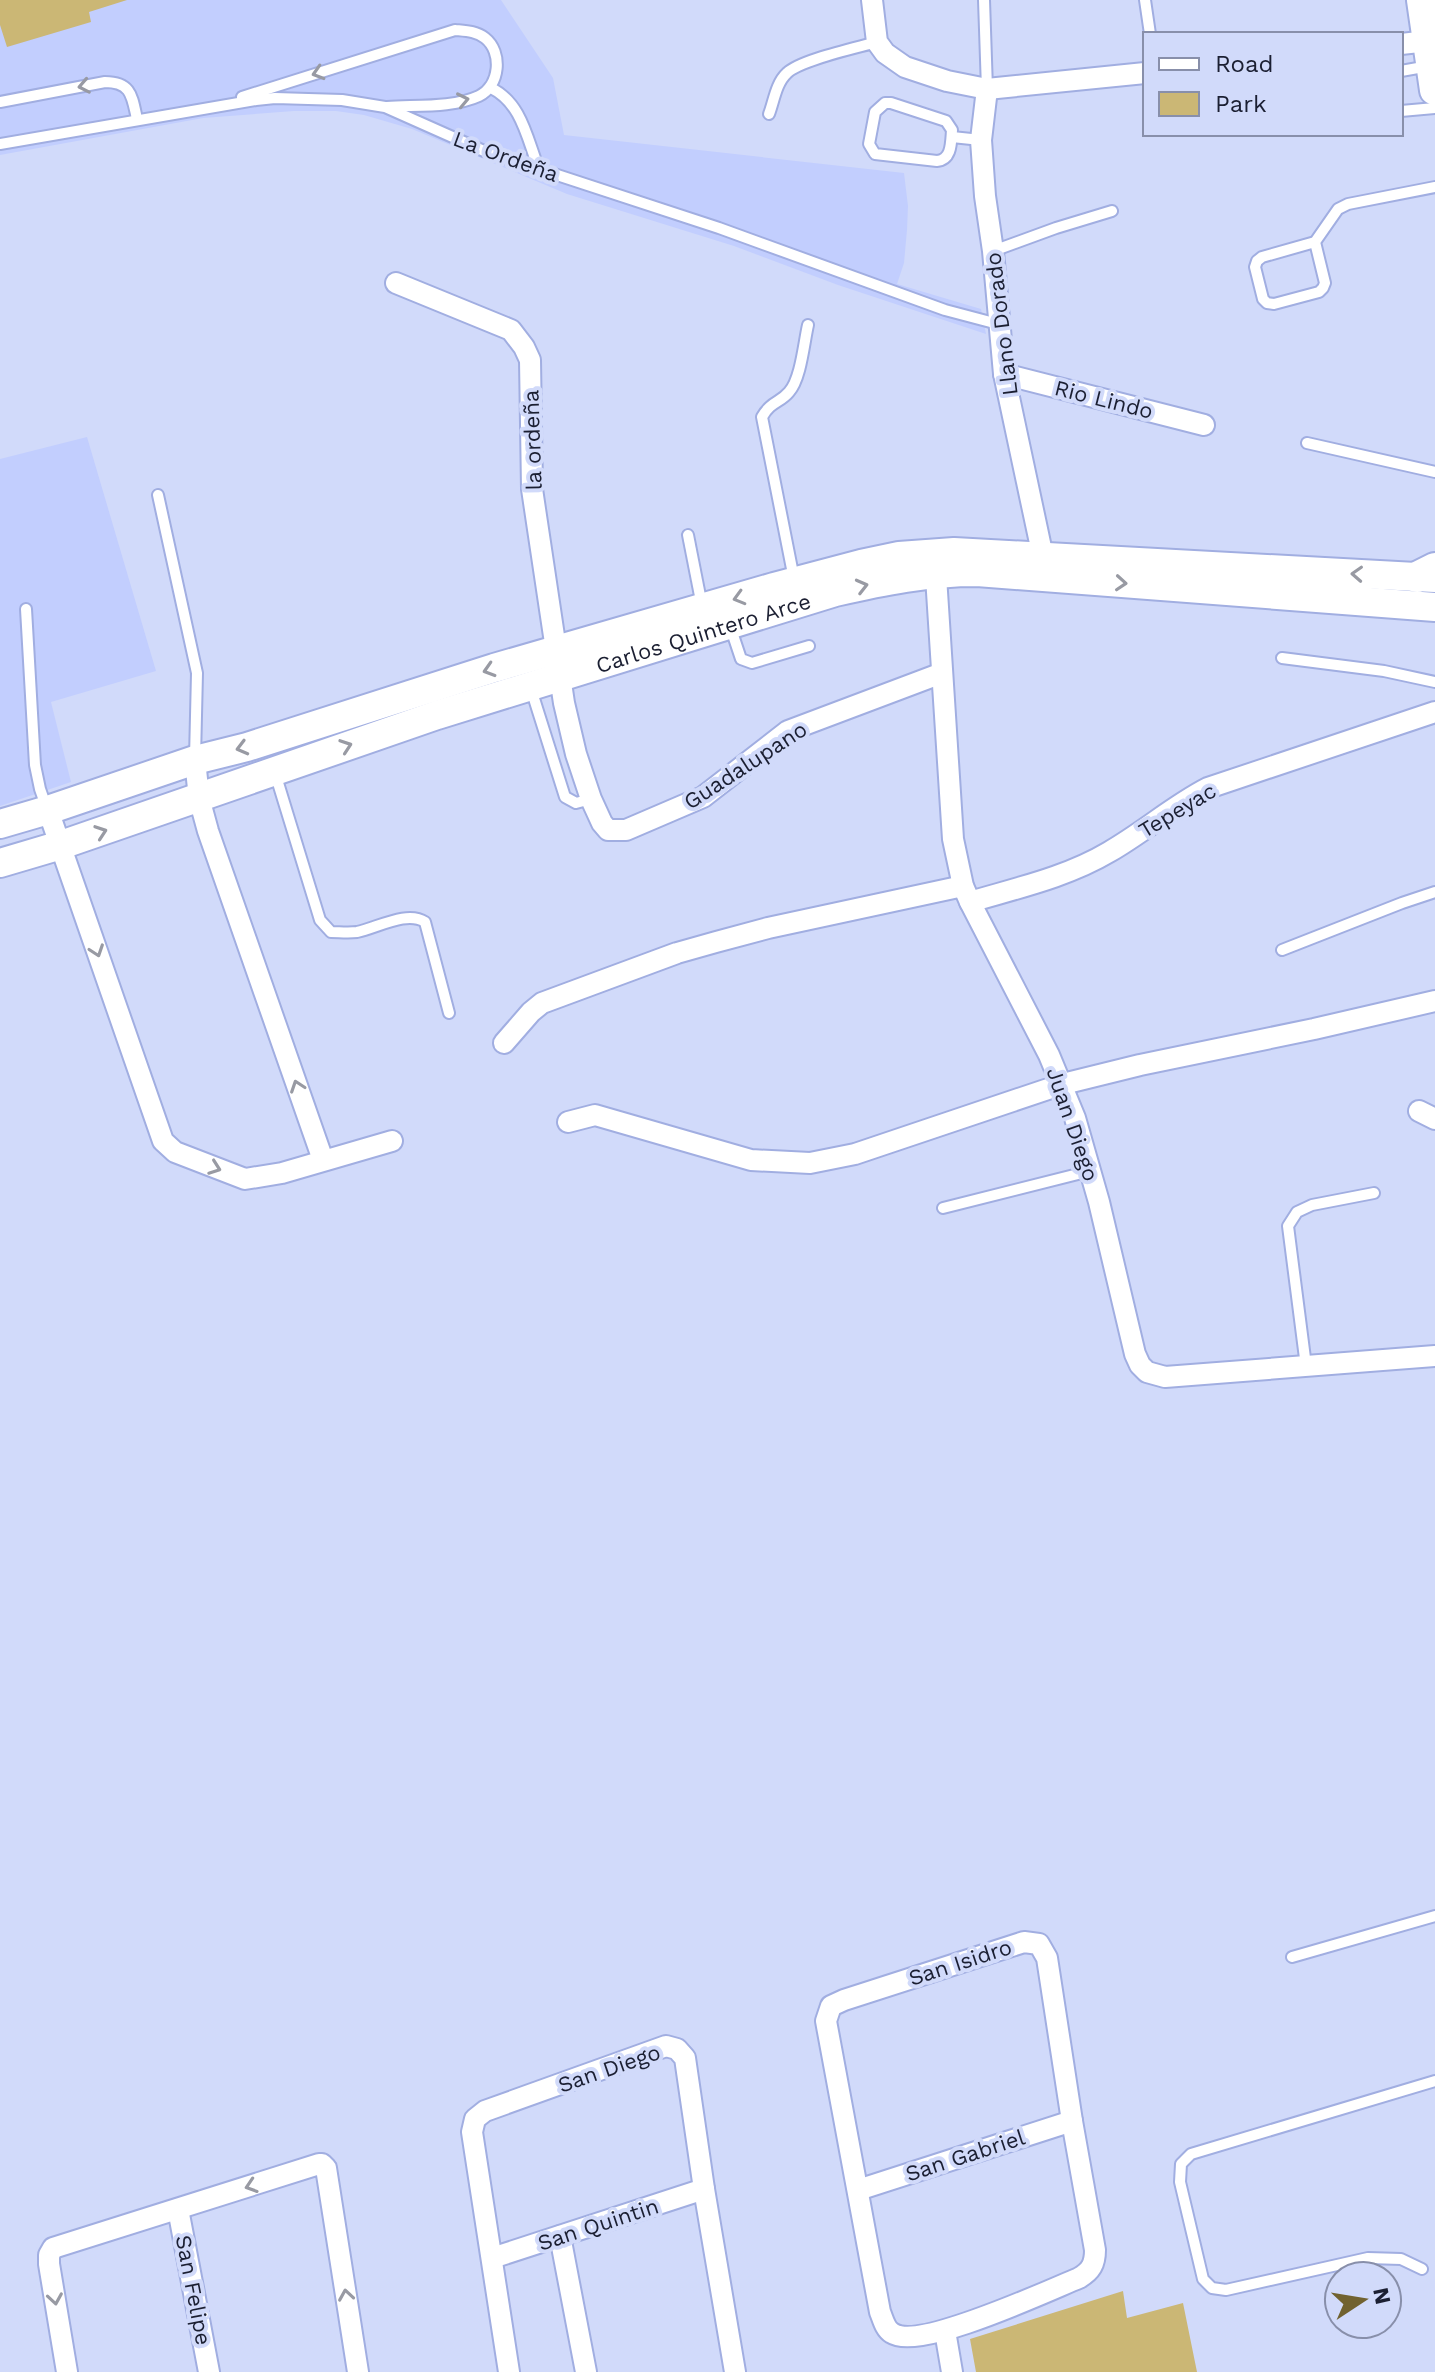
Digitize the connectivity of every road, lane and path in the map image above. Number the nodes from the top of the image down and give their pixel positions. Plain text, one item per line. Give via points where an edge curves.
1 (872, 0) edge
2 (984, 0) edge
3 (1145, 0) edge
4 (1422, 0) edge
5 (1150, 32) edge
6 (877, 42) junction
7 (1424, 60) edge
8 (1403, 70) edge
9 (1143, 73) edge
10 (491, 88) junction
11 (987, 89) junction
12 (0, 102) edge
13 (207, 107) junction
14 (385, 107) junction
15 (1435, 108) edge
16 (1403, 111) edge
17 (769, 114) dead end
18 (137, 119) junction
19 (952, 137) junction
20 (981, 140) junction
21 (0, 144) edge
22 (539, 169) junction
23 (1435, 187) edge
24 (1112, 211) dead end
25 (1315, 242) junction
26 (993, 251) junction
27 (396, 283) dead end
28 (998, 324) junction
29 (808, 325) dead end
30 (1004, 374) junction
31 (1204, 425) dead end
32 (1307, 443) dead end
33 (1435, 472) edge
34 (158, 495) dead end
35 (688, 535) dead end
36 (1043, 557) junction
37 (935, 563) junction
38 (1429, 575) edge
39 (1248, 580) junction
40 (795, 582) junction
41 (1435, 607) edge
42 (703, 608) junction
43 (26, 609) dead end
44 (729, 625) junction
45 (809, 646) dead end
46 (1282, 658) dead end
47 (559, 664) junction
48 (528, 673) junction
49 (942, 673) junction
50 (1435, 682) edge
51 (1435, 712) edge
52 (195, 760) junction
53 (274, 771) junction
54 (199, 798) junction
55 (591, 799) junction
56 (48, 810) junction
57 (0, 824) edge
58 (61, 845) junction
59 (0, 863) edge
60 (1435, 892) edge
61 (966, 894) junction
62 (1282, 950) dead end
63 (1435, 1001) edge
64 (449, 1013) dead end
65 (504, 1043) dead end
66 (1063, 1084) junction
67 (568, 1122) dead end
68 (392, 1141) dead end
69 (323, 1160) junction
70 (1090, 1171) junction
71 (1374, 1193) dead end
72 (943, 1208) dead end
73 (1435, 1356) edge
74 (1306, 1366) junction
75 (1435, 1916) edge
76 (1292, 1957) dead end
77 (1435, 2081) edge
78 (1072, 2121) junction
79 (704, 2189) junction
80 (858, 2190) junction
81 (178, 2209) junction
82 (560, 2236) junction
83 (492, 2258) junction
84 (1422, 2269) dead end
85 (945, 2331) junction
86 (67, 2372) edge
87 (209, 2372) edge
88 (358, 2372) edge
89 (509, 2372) edge
90 (586, 2372) edge
91 (735, 2372) edge
92 (952, 2372) edge

1 - 6 street
2 - 11 lane
3 - 5 lane
4 - 7 main road
6 - 11 street via 905,67
6 - 17 lane via 788,71
7 - 8 lane
9 - 11 street
10 -> 13 lane via 497,65 487,39 455,30
14 -> 10 lane via 461,101
10 - 22 lane via 505,95 517,111
11 - 20 street, Llano Dorado
18 -> 12 lane via 132,95 117,82
13 - 14 lane, La Ordeña via 275,98
13 - 18 lane, La Ordeña
14 - 22 lane, La Ordeña
15 - 16 lane
18 - 21 lane, La Ordeña
19 - 19 lane via 946,121 885,103 875,112 869,144 875,154 942,161 949,155
19 - 20 lane
20 - 26 street, Llano Dorado
22 - 28 lane, La Ordeña
23 - 25 lane via 1348,204 1338,209
24 - 26 lane
25 - 25 lane via 1323,288 1267,303 1257,261
26 - 28 street, Llano Dorado
27 - 47 street, la ordeña via 511,330 530,360 532,489
28 - 30 street, Llano Dorado
29 - 40 lane via 795,383 762,417
30 - 31 street, Rio Lindo
30 - 36 street, Llano Dorado
32 - 33 lane
34 - 52 lane via 197,673
35 - 42 lane
36 - 37 main road, Carlos Quintero Arce
36 - 39 main road, Carlos Quintero Arce
37 -> 39 main road, Carlos Quintero Arce via 977,572
37 - 40 main road, Carlos Quintero Arce via 899,556
44 -> 37 main road, Carlos Quintero Arce
37 - 49 street, Juan Diego
38 -> 39 main road, Carlos Quintero Arce
39 - 41 main road, Carlos Quintero Arce
40 -> 42 main road, Carlos Quintero Arce
42 - 47 main road, Carlos Quintero Arce
43 - 56 lane via 35,765
44 - 45 lane via 745,662
44 - 47 main road, Carlos Quintero Arce
46 - 50 lane
47 - 48 main road, Carlos Quintero Arce
47 - 55 street, Guadalupano via 576,754
48 -> 52 main road, Carlos Quintero Arce
53 -> 48 main road, Carlos Quintero Arce via 423,720
48 - 55 lane via 565,797 576,803
49 - 55 street, Guadalupano via 788,731 703,797 626,830 608,830
49 - 61 street, Juan Diego via 953,839
51 - 61 street, Tepeyac via 1208,788 1083,866
52 - 54 street
52 - 56 main road, Carlos Quintero Arce
53 - 54 main road, Carlos Quintero Arce
53 - 64 lane via 320,920 331,932 353,933 406,918 425,922
58 -> 54 main road, Carlos Quintero Arce
69 -> 54 street
56 - 57 main road, Carlos Quintero Arce
56 - 58 street
58 - 59 main road, Carlos Quintero Arce
58 -> 69 street via 163,1141 175,1152 245,1179
60 - 62 lane
61 - 65 street, Tepeyac via 768,928 677,953 542,1003
61 - 66 street, Juan Diego
63 - 66 street
66 - 67 street via 855,1154 810,1163 751,1160 604,1117
66 - 70 street, Juan Diego
68 - 69 street
70 - 72 lane
70 - 74 street, Juan Diego via 1130,1341 1147,1372 1165,1377
71 - 74 lane via 1312,1205 1297,1212 1288,1226
73 - 74 street, Juan Diego
75 - 76 lane
77 - 84 lane via 1191,2154 1181,2164 1180,2182 1203,2279 1212,2288 1226,2290 1368,2258 1401,2259
78 - 80 street, San Gabriel
78 - 80 street, San Isidro via 1047,1958 1039,1944 1024,1942 831,2006 826,2021
78 - 85 street, San Isidro via 1095,2250 1089,2272
79 - 82 street, San Quintin
79 - 83 street, San Diego via 685,2058 666,2046 475,2119 472,2132
79 - 91 street, San Diego
80 - 85 street, San Isidro via 885,2325 905,2337
81 -> 86 street via 53,2248 49,2264
81 - 87 street, San Felipe
88 -> 81 street via 325,2166
82 - 83 street, San Quintin
82 - 90 street
83 - 89 street, San Diego
85 - 92 street

